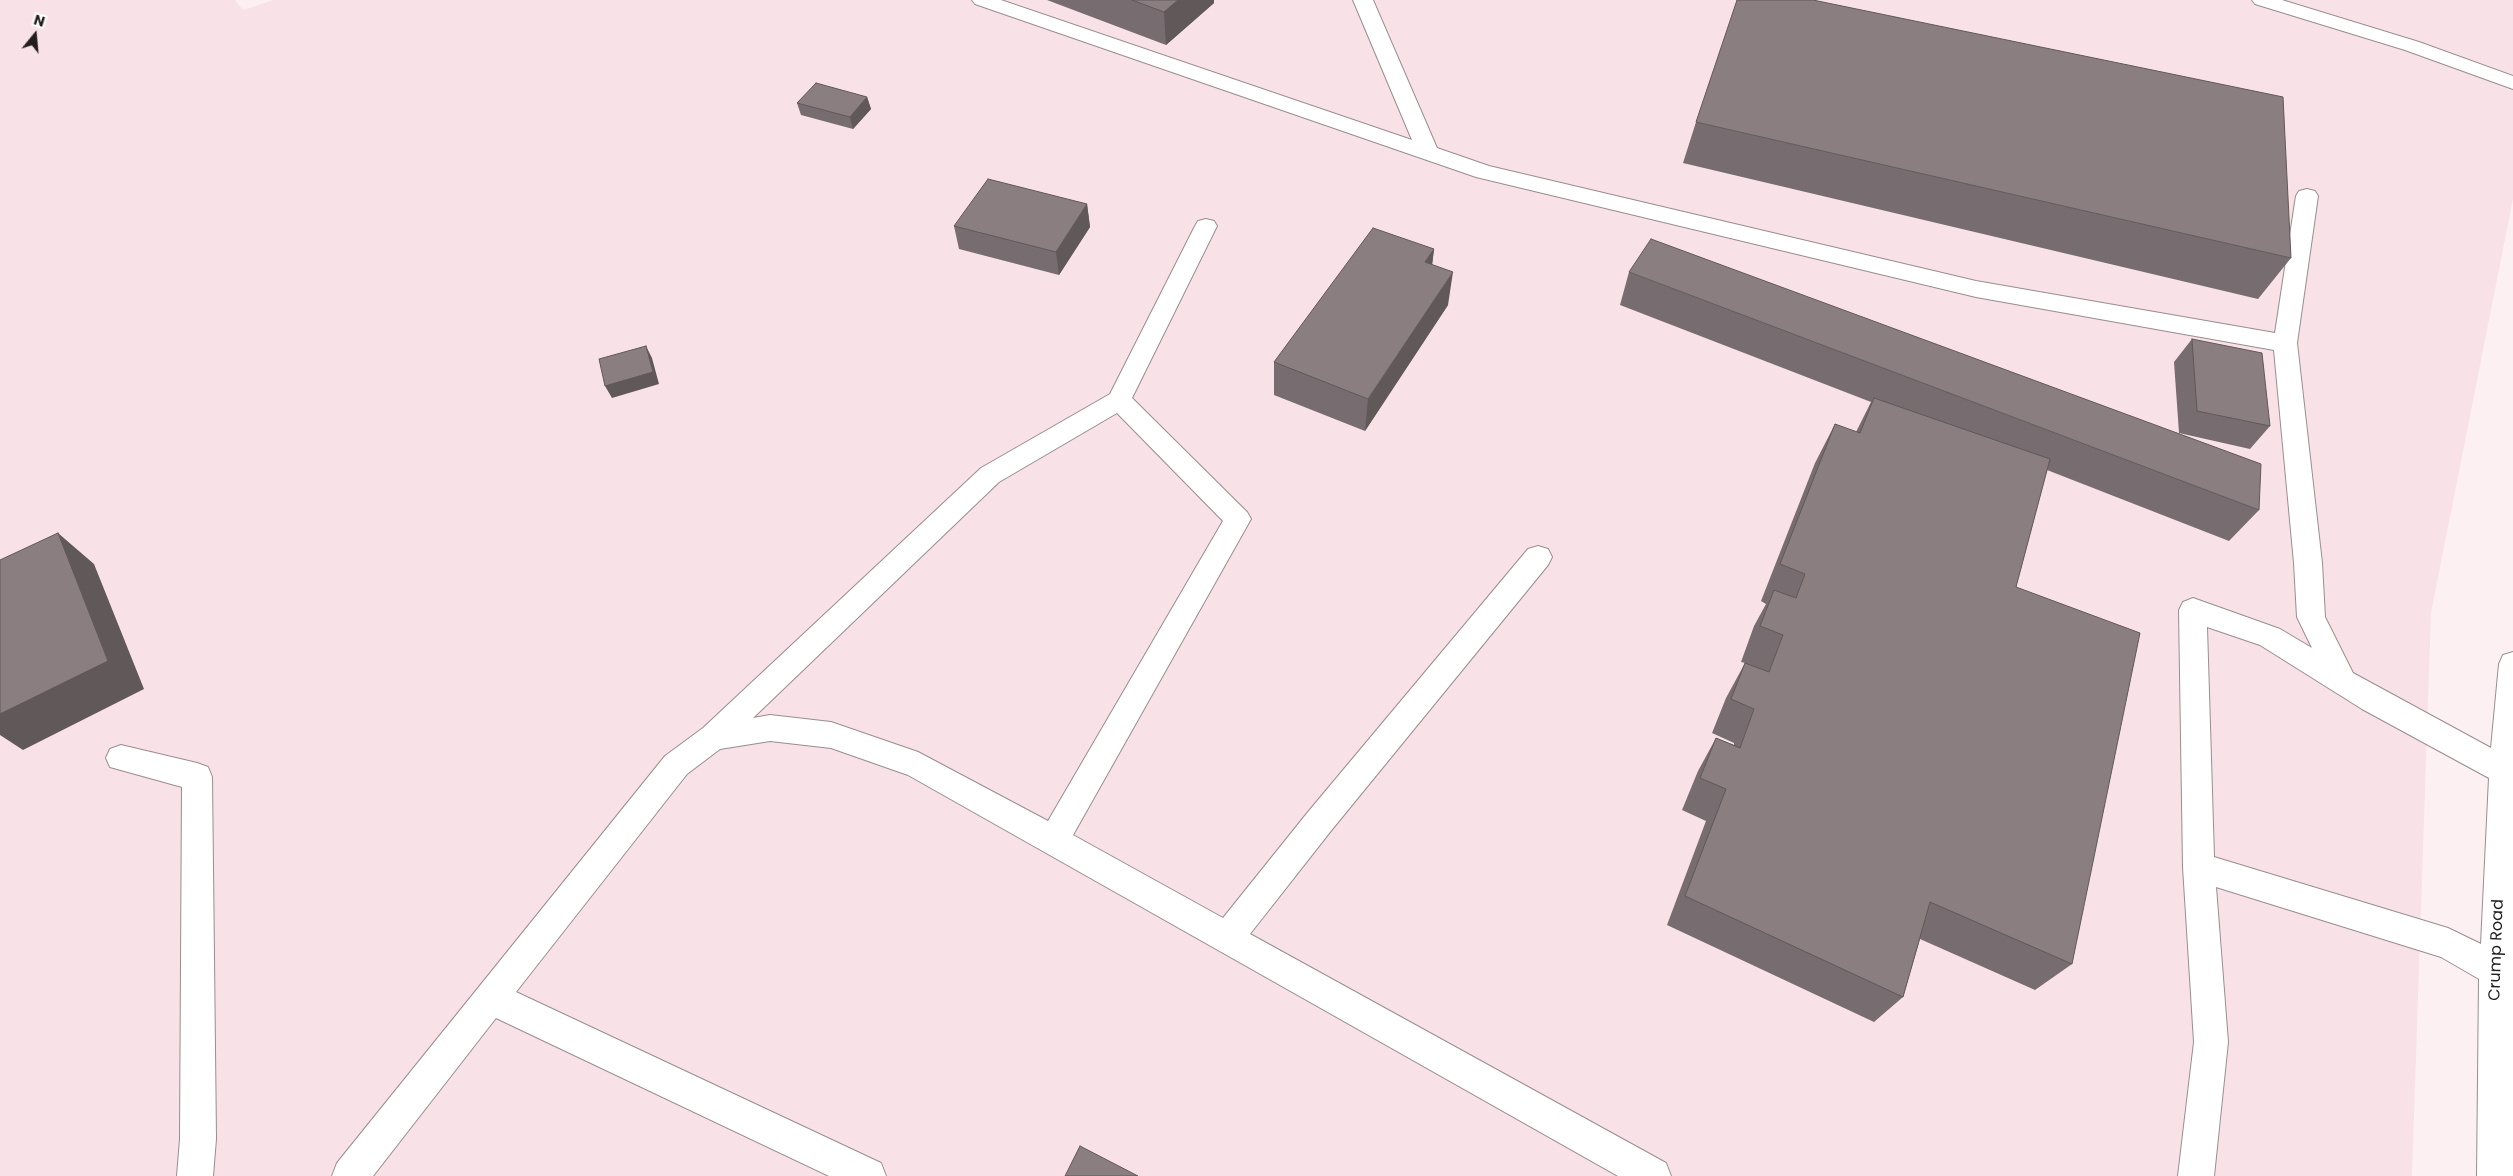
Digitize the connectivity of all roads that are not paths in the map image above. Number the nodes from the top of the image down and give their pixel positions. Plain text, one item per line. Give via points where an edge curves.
1 (982, 0) edge
2 (1363, 0) edge
3 (2262, 0) edge
4 (2513, 83) edge
5 (1428, 153) junction
6 (2306, 196) dead end
7 (1206, 226) dead end
8 (2285, 343) junction
9 (1119, 400) junction
10 (1538, 557) dead end
11 (2513, 664) edge
12 (2343, 682) junction
13 (713, 737) junction
14 (121, 758) dead end
15 (2505, 771) junction
16 (1054, 840) junction
17 (2199, 867) junction
18 (1227, 938) junction
19 (2496, 970) junction
20 (491, 999) junction
21 (194, 1176) edge
22 (350, 1176) edge
23 (868, 1176) edge
24 (1653, 1176) edge
25 (2196, 1176) edge
26 (2495, 1176) edge

1 - 5 street
2 - 5 street
3 - 4 street via 2412,46
5 - 8 street via 1484,172 1976,289
6 - 8 street
7 - 9 street
8 - 12 street via 2311,618
9 - 13 street via 990,476
9 - 16 street via 1238,519
10 - 18 street via 1318,822
11 - 15 street, Crump Road
12 - 15 street
12 - 17 street via 2270,637 2193,610
13 - 16 street via 770,728 831,735 918,765
13 - 20 street via 676,765
14 - 21 street via 198,777 198,1139
15 - 19 street, Crump Road
16 - 18 street
17 - 19 street via 2448,944
17 - 25 street via 2211,1042
18 - 24 street
19 - 26 street, Crump Road
20 - 22 street
20 - 23 street

